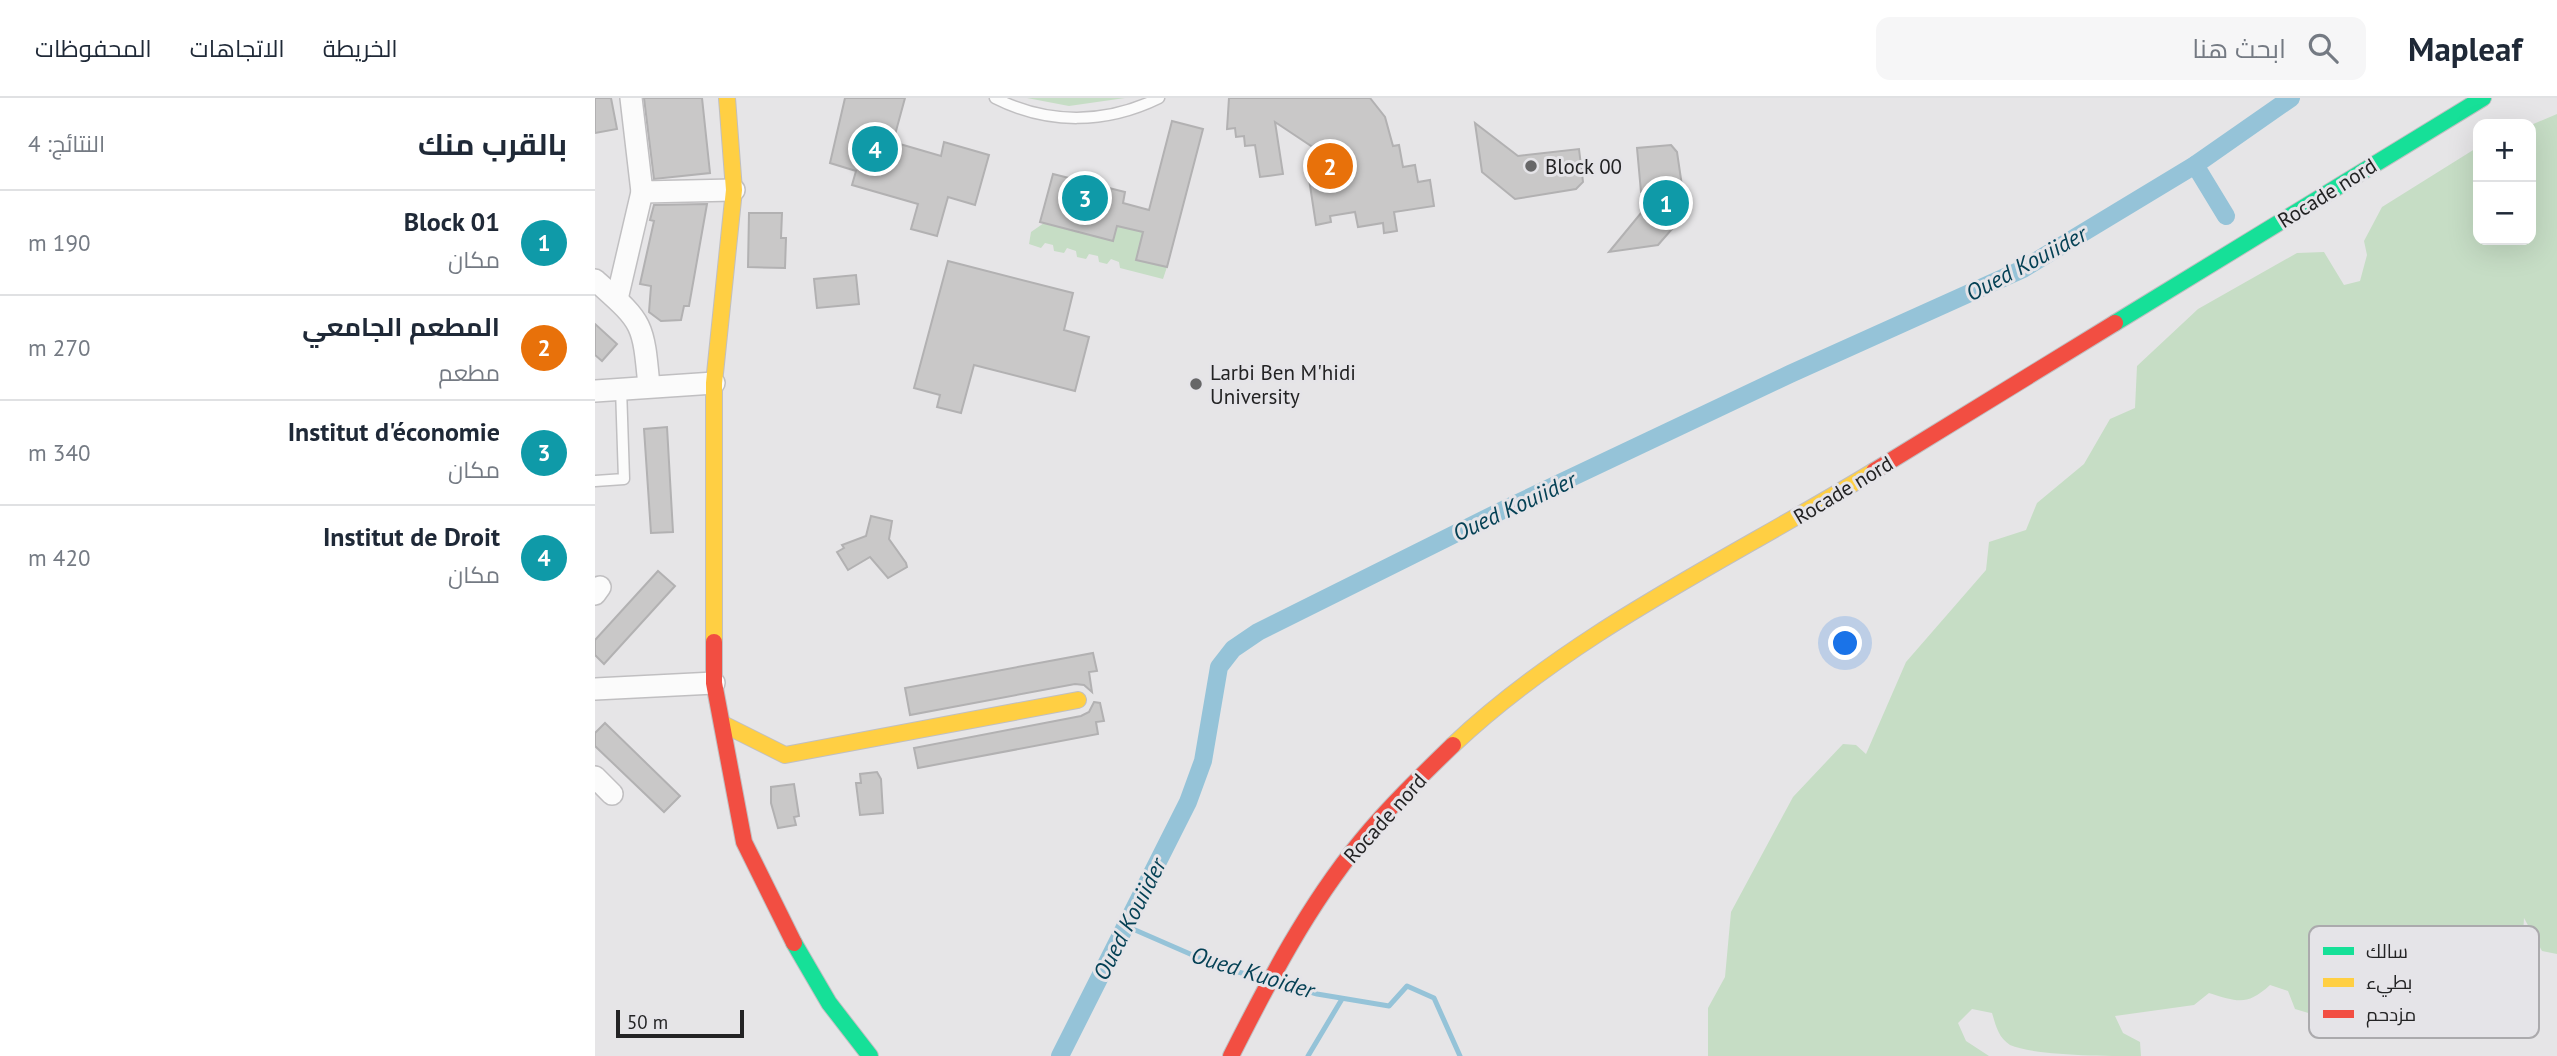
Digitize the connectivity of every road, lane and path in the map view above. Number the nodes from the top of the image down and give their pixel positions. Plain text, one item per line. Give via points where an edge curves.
1 (631, 98) edge
2 (727, 98) edge
3 (995, 98) edge
4 (1159, 98) edge
5 (2483, 98) edge
6 (734, 190) junction
7 (642, 192) junction
8 (595, 280) edge
9 (617, 299) junction
10 (715, 383) junction
11 (649, 386) junction
12 (621, 388) junction
13 (595, 391) edge
14 (595, 481) edge
15 (715, 683) junction
16 (595, 689) edge
17 (1077, 700) dead end
18 (725, 725) junction
19 (595, 777) edge
20 (612, 794) dead end
21 (870, 1056) edge
22 (1231, 1056) edge

1 - 7 street
2 - 6 main road
3 - 4 lane via 1036,114 1073,119 1109,116
5 - 22 main road, Rocade nord via 1800,517 1603,630 1493,708 1404,792 1360,842 1278,964
6 - 7 street
6 - 10 main road
7 - 9 street
8 - 9 street
9 - 11 street via 638,319
10 - 11 street
10 - 15 main road
11 - 12 street
12 - 13 street
12 - 14 lane via 624,479
15 - 16 street
15 - 18 main road
17 - 18 main road via 785,755
18 - 21 main road via 744,842 800,955 829,1003
19 - 20 street

